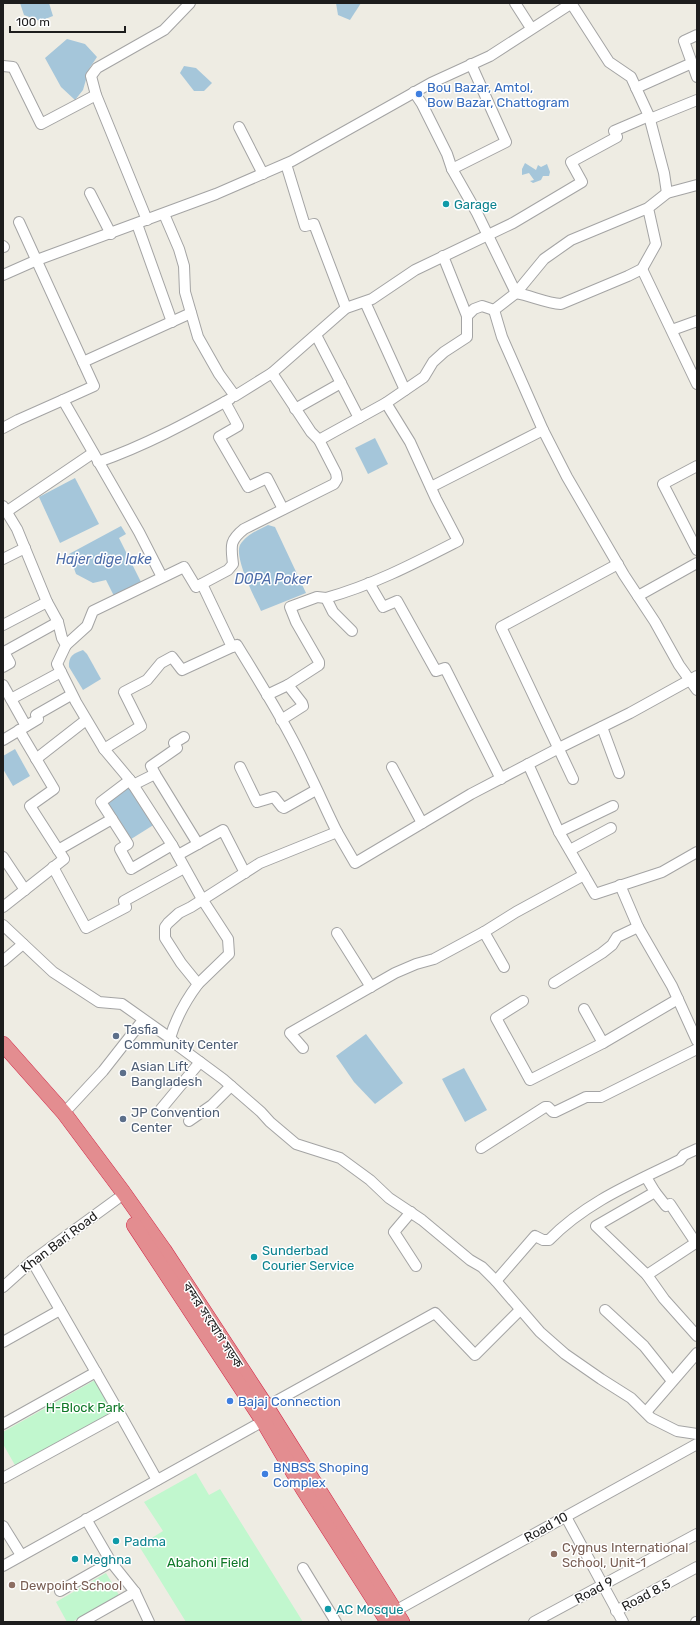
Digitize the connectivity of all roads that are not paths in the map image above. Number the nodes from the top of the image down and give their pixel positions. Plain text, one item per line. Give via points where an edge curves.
1 (190, 3) edge
2 (515, 3) edge
3 (571, 3) edge
4 (531, 28) junction
5 (697, 35) edge
6 (692, 63) junction
7 (471, 64) junction
8 (3, 66) edge
9 (697, 77) edge
10 (636, 88) junction
11 (414, 92) junction
12 (96, 95) junction
13 (697, 100) edge
14 (649, 118) junction
15 (239, 127) dead end
16 (286, 164) junction
17 (452, 169) junction
18 (263, 174) junction
19 (697, 185) edge
20 (90, 193) dead end
21 (667, 193) junction
22 (648, 208) junction
23 (164, 214) junction
24 (147, 220) junction
25 (19, 222) dead end
26 (137, 224) junction
27 (111, 234) junction
28 (487, 235) junction
29 (443, 256) junction
30 (37, 260) junction
31 (642, 269) junction
32 (3, 275) edge
33 (516, 293) junction
34 (365, 302) junction
35 (346, 308) junction
36 (494, 310) junction
37 (191, 313) junction
38 (467, 316) junction
39 (697, 321) edge
40 (172, 322) junction
41 (672, 330) junction
42 (316, 335) junction
43 (83, 362) junction
44 (272, 373) junction
45 (341, 383) junction
46 (697, 384) edge
47 (405, 390) junction
48 (235, 396) junction
49 (63, 400) junction
50 (225, 402) junction
51 (386, 403) junction
52 (295, 409) junction
53 (359, 418) junction
54 (3, 428) edge
55 (543, 430) junction
56 (319, 440) junction
57 (95, 458) junction
58 (697, 466) edge
59 (431, 487) junction
60 (5, 509) edge
61 (284, 509) junction
62 (25, 548) junction
63 (697, 550) edge
64 (3, 559) edge
65 (697, 563) edge
66 (618, 564) junction
67 (162, 577) junction
68 (369, 583) junction
69 (202, 584) junction
70 (638, 596) junction
71 (326, 598) junction
72 (47, 602) junction
73 (58, 622) junction
74 (3, 625) edge
75 (352, 631) dead end
76 (66, 645) junction
77 (232, 647) junction
78 (3, 667) edge
79 (61, 672) junction
80 (694, 678) edge
81 (3, 685) edge
82 (288, 685) junction
83 (697, 690) edge
84 (71, 695) junction
85 (267, 695) junction
86 (11, 699) junction
87 (86, 720) junction
88 (281, 720) junction
89 (602, 727) junction
90 (22, 728) junction
91 (184, 737) dead end
92 (3, 740) edge
93 (559, 748) junction
94 (104, 749) junction
95 (36, 759) junction
96 (528, 764) junction
97 (240, 767) dead end
98 (392, 767) dead end
99 (619, 773) dead end
100 (156, 774) junction
101 (573, 778) dead end
102 (501, 779) junction
103 (132, 783) junction
104 (316, 790) junction
105 (613, 806) dead end
106 (112, 819) junction
107 (422, 823) junction
108 (611, 828) dead end
109 (337, 832) junction
110 (558, 832) junction
111 (198, 844) junction
112 (172, 845) junction
113 (58, 850) junction
114 (570, 850) junction
115 (697, 852) edge
116 (178, 855) junction
117 (3, 857) edge
118 (53, 868) junction
119 (184, 868) junction
120 (245, 873) junction
121 (584, 875) junction
122 (620, 885) junction
123 (25, 890) junction
124 (202, 900) junction
125 (3, 907) edge
126 (3, 925) edge
127 (638, 927) junction
128 (484, 932) junction
129 (337, 933) dead end
130 (23, 944) junction
131 (3, 961) edge
132 (504, 967) dead end
133 (554, 983) dead end
134 (198, 984) junction
135 (371, 987) junction
136 (678, 1000) junction
137 (523, 1001) dead end
138 (584, 1009) dead end
139 (143, 1020) junction
140 (170, 1038) junction
141 (697, 1041) edge
142 (602, 1043) junction
143 (3, 1044) edge
144 (303, 1048) dead end
145 (697, 1049) edge
146 (3, 1057) edge
147 (200, 1062) junction
148 (231, 1086) junction
149 (161, 1109) dead end
150 (64, 1113) junction
151 (189, 1121) dead end
152 (481, 1148) dead end
153 (697, 1149) edge
154 (646, 1177) junction
155 (655, 1192) junction
156 (117, 1199) junction
157 (411, 1212) junction
158 (697, 1243) edge
159 (32, 1261) junction
160 (416, 1266) dead end
161 (647, 1275) junction
162 (496, 1281) junction
163 (3, 1287) edge
164 (60, 1310) junction
165 (520, 1310) junction
166 (605, 1310) dead end
167 (697, 1336) edge
168 (3, 1342) edge
169 (697, 1353) edge
170 (96, 1372) junction
171 (672, 1382) junction
172 (646, 1412) junction
173 (120, 1414) junction
174 (264, 1414) junction
175 (3, 1424) edge
176 (697, 1434) edge
177 (697, 1444) edge
178 (3, 1478) edge
179 (157, 1480) junction
180 (566, 1516) junction
181 (86, 1519) junction
182 (3, 1526) edge
183 (697, 1534) edge
184 (21, 1556) junction
185 (111, 1562) junction
186 (3, 1566) edge
187 (697, 1567) edge
188 (302, 1568) dead end
189 (603, 1585) junction
190 (60, 1591) dead end
191 (135, 1592) junction
192 (616, 1611) junction
193 (390, 1619) edge
194 (82, 1622) edge
195 (149, 1622) edge
196 (336, 1622) edge
197 (534, 1622) edge
198 (623, 1622) edge

1 - 12 street via 164,30 97,68 91,76
2 - 4 street
3 - 4 street
3 - 10 street via 609,62 631,77
4 - 7 street via 490,56
5 - 6 street via 684,41
6 - 9 street
6 - 10 street
7 - 11 street
7 - 17 street via 506,142
8 - 12 street via 13,67 41,124
10 - 14 street
11 - 16 street
11 - 17 street via 447,154
12 - 24 street
13 - 14 street
14 - 21 street
14 - 28 street via 614,131 616,137 571,162 582,182 513,223
15 - 18 street
16 - 18 street
16 - 35 street via 305,226 314,224
17 - 28 street
18 - 23 street
19 - 21 street
20 - 27 street
21 - 22 street
22 - 31 street via 656,244
22 - 33 street via 571,240 544,259
23 - 24 street
23 - 37 street via 184,266 185,292
24 - 26 street
25 - 30 street
26 - 27 street
26 - 40 street
27 - 30 street
28 - 29 street
28 - 33 street
29 - 34 street via 415,270
29 - 38 street
30 - 32 street
30 - 43 street
31 - 33 street via 561,304
31 - 41 street
33 - 36 street
34 - 35 street
34 - 47 street
35 - 42 street
36 - 38 street via 482,306
36 - 55 street via 502,337
37 - 40 street
37 - 48 street via 198,337
38 - 47 street via 467,337 444,352 433,362 424,377
39 - 41 street
40 - 43 street
41 - 46 street
42 - 44 street
42 - 45 street
43 - 49 street via 94,386
44 - 48 street
44 - 52 street
45 - 52 street
45 - 53 street
47 - 51 street
48 - 50 street
49 - 54 street
49 - 57 street
50 - 57 street via 122,454
50 - 61 street via 238,426 219,437 248,487 267,478
51 - 53 street
51 - 59 street via 410,442
52 - 56 street
53 - 56 street
55 - 59 street
55 - 66 street via 567,477
56 - 61 street via 337,479 334,484
57 - 60 street
57 - 67 street via 139,532
58 - 63 street via 663,484
59 - 68 street via 458,541 404,569
60 - 62 street
61 - 69 street via 236,535 231,544 233,564 228,570
62 - 64 street
62 - 72 street
65 - 70 street
66 - 70 street
66 - 93 street via 501,627
67 - 69 street via 184,567 196,587
67 - 76 street via 93,611 87,626
68 - 71 street
68 - 102 street via 383,607 397,601 436,671 444,668
69 - 77 street
70 - 80 street via 679,665
71 - 75 street via 333,612
71 - 82 street via 317,597 290,607 319,665
72 - 73 street
72 - 74 street
73 - 76 street
73 - 78 street via 4,652 10,663
76 - 79 street via 57,664
77 - 85 street via 238,645
77 - 94 street via 182,670 172,657 161,663 147,680 124,692 141,726
79 - 84 street
79 - 86 street
80 - 83 street
80 - 89 street
81 - 86 street
82 - 85 street
82 - 88 street via 303,706
84 - 87 street
84 - 90 street via 36,715 38,719
85 - 88 street
86 - 90 street
87 - 94 street
87 - 95 street
88 - 104 street
89 - 93 street
89 - 99 street
90 - 92 street
90 - 95 street
91 - 100 street via 174,743 177,748 151,766
93 - 96 street
93 - 101 street
94 - 103 street
95 - 113 street via 54,789 30,806
96 - 102 street
96 - 110 street
97 - 104 street via 257,802 274,797 284,808
98 - 107 street
100 - 103 street
100 - 111 street
102 - 107 street
103 - 106 street via 101,802
103 - 112 street
104 - 109 street
105 - 110 street
106 - 112 street via 128,844 120,849 131,869
106 - 113 street
107 - 109 street via 355,863
108 - 114 street
109 - 120 street via 260,863
110 - 114 street
111 - 116 street
111 - 120 street via 223,830
112 - 116 street
113 - 118 street via 64,859
114 - 121 street
115 - 122 street via 662,872
116 - 119 street
117 - 123 street
118 - 119 street via 86,928 126,907 124,902
118 - 123 street
119 - 124 street
120 - 124 street
121 - 122 street via 595,894
121 - 128 street
122 - 127 street
123 - 125 street
124 - 134 street via 228,939 229,954
124 - 134 street via 179,913 165,928 165,938 181,964
126 - 130 street
127 - 133 street via 617,937 602,953
127 - 136 street
128 - 132 street
128 - 135 street via 434,959 395,973
129 - 135 street
130 - 131 street
130 - 139 street via 53,972 99,1002 122,1004
134 - 140 street via 180,1012
135 - 144 street via 290,1033
136 - 141 street
136 - 142 street
137 - 142 street via 496,1018 530,1080
138 - 142 street
139 - 140 street
139 - 150 street via 103,1071
140 - 147 street
143 - 150 highway, বন্দর সংযোগ সড়ক
145 - 152 street via 601,1097 586,1097 556,1112 545,1107
146 - 156 highway, বন্দর সংযোগ সড়ক via 38,1096
147 - 148 street
147 - 149 street
148 - 151 street via 212,1105
148 - 157 street via 296,1144 340,1158 389,1198
150 - 174 highway, বন্দর সংযোগ সড়ক via 164,1250
153 - 154 street
154 - 155 street
154 - 162 street via 600,1200 549,1240 535,1236
155 - 158 street via 666,1206 670,1204
155 - 161 street via 596,1226
156 - 159 street, Khan Bari Road
156 - 174 highway, বন্দর সংযোগ সড়ক
157 - 160 street via 394,1232
157 - 162 street
158 - 161 street
159 - 163 street, Khan Bari Road
159 - 164 street
161 - 167 street via 664,1299
162 - 165 street
164 - 168 street
164 - 170 street
165 - 172 street via 565,1354 631,1398
165 - 174 street via 475,1355 435,1313
166 - 171 street via 644,1346
169 - 171 street
170 - 173 street
170 - 175 street
171 - 172 street
172 - 176 street via 665,1426
173 - 178 street
173 - 179 street
174 - 179 street
174 - 193 highway, বন্দর সংযোগ সড়ক via 302,1489
177 - 180 street, Road 10
179 - 181 street
180 - 189 street
180 - 193 street, Road 10
181 - 184 street
181 - 185 street
182 - 184 street
183 - 189 street, Road 9
184 - 186 street
185 - 190 street
185 - 191 street
187 - 192 street, Road 8.5
188 - 196 street
189 - 192 street
189 - 197 street, Road 9
191 - 194 street
191 - 195 street
192 - 198 street

